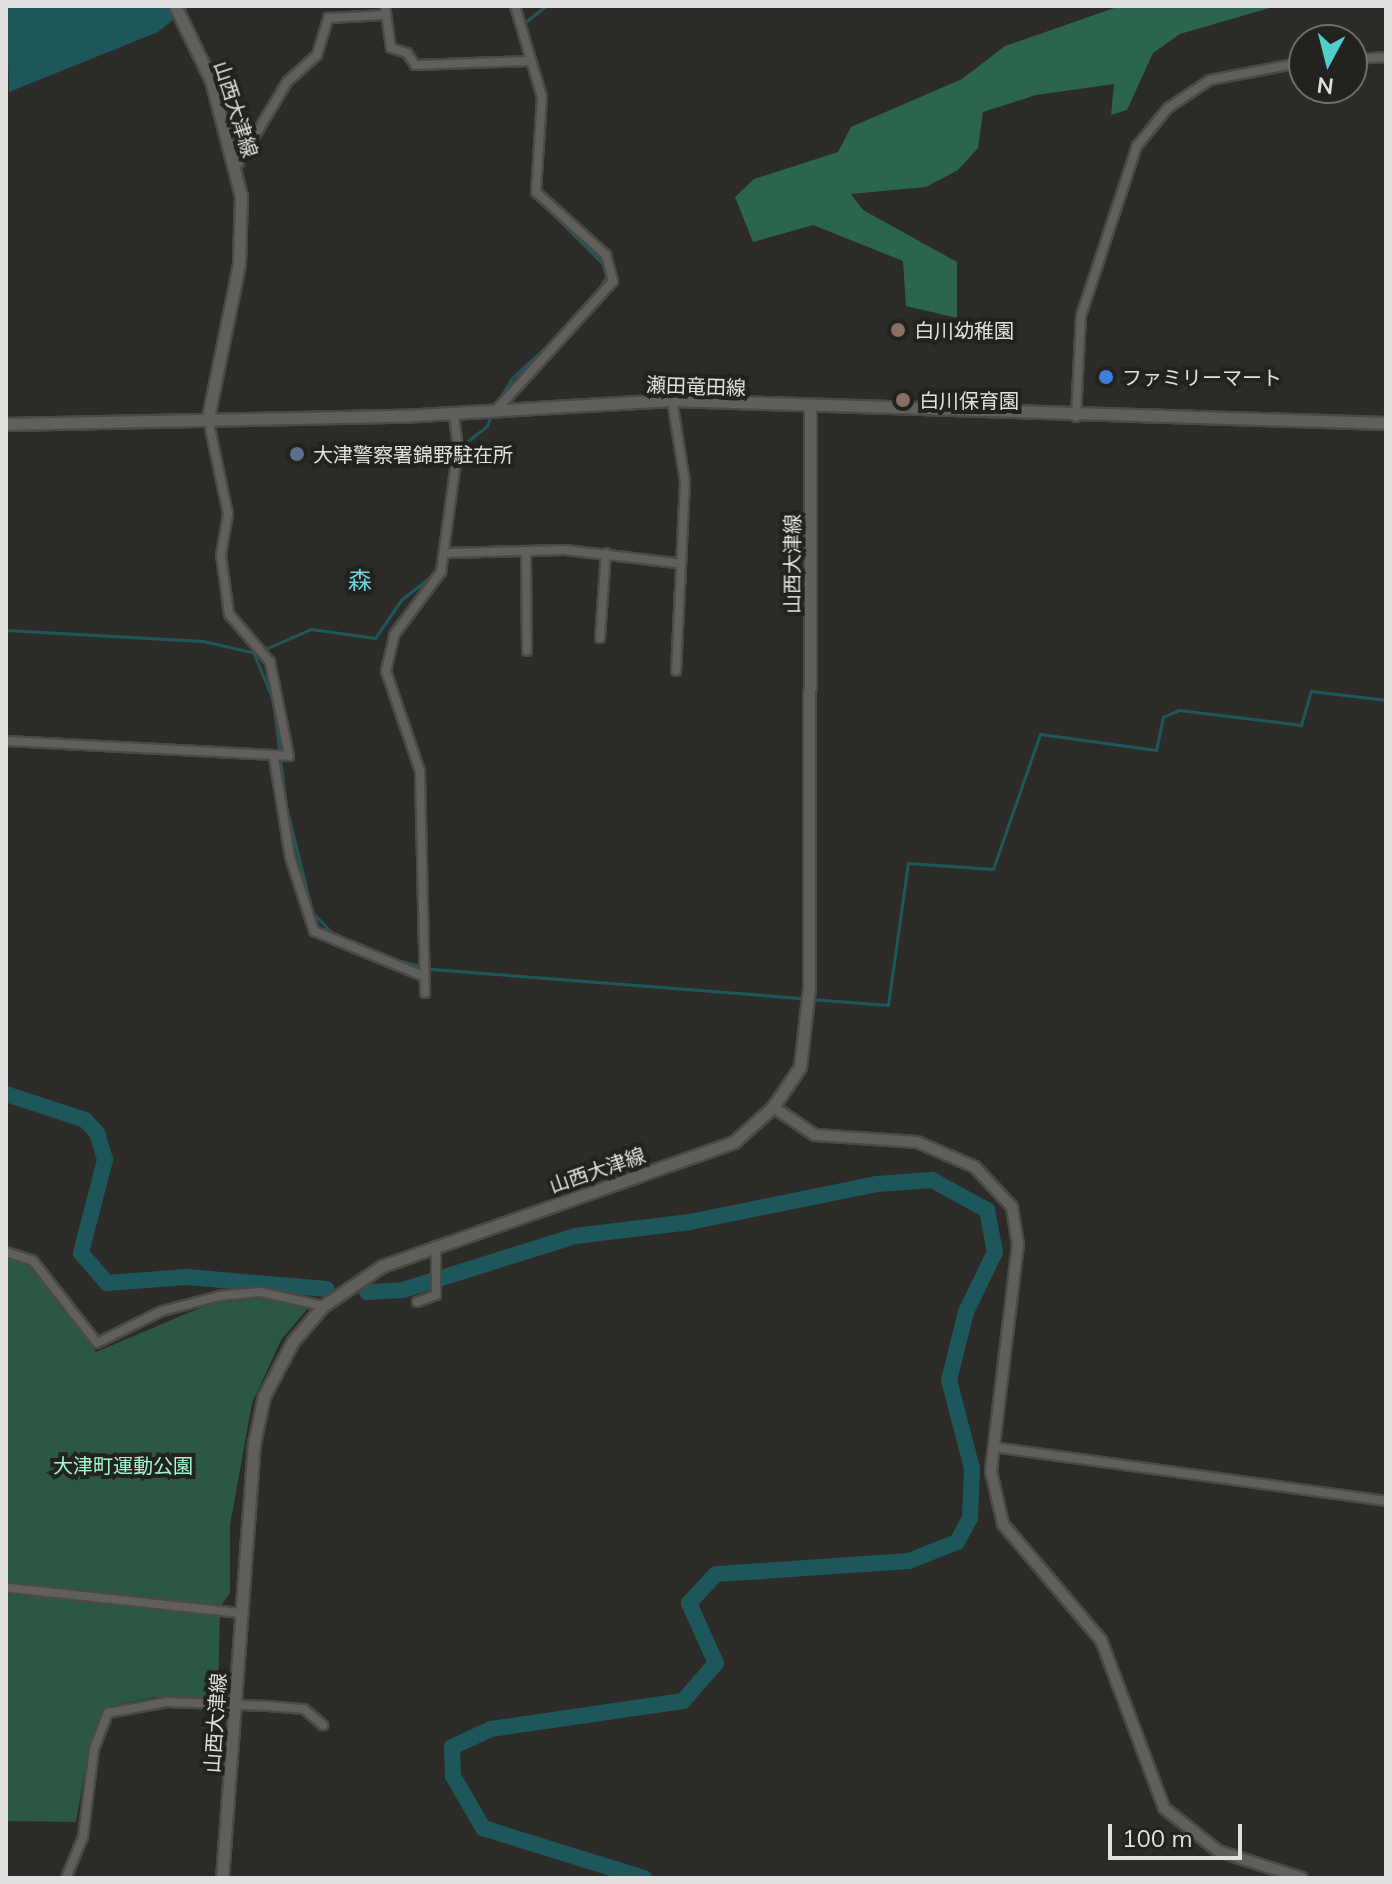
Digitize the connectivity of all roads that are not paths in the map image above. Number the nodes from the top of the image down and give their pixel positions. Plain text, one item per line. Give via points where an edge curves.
1 (175, 6) edge
2 (515, 6) edge
3 (385, 10) edge
4 (529, 61) junction
5 (1288, 65) edge
6 (238, 164) junction
7 (672, 400) junction
8 (498, 408) junction
9 (810, 409) junction
10 (454, 414) junction
11 (208, 418) junction
12 (1076, 418) junction
13 (1386, 423) edge
14 (6, 424) edge
15 (446, 553) junction
16 (606, 553) junction
17 (526, 555) junction
18 (676, 563) junction
19 (600, 638) dead end
20 (527, 651) dead end
21 (676, 671) dead end
22 (6, 741) edge
23 (274, 758) junction
24 (421, 975) junction
25 (425, 993) dead end
26 (773, 1107) junction
27 (436, 1246) junction
28 (6, 1252) edge
29 (417, 1302) dead end
30 (323, 1306) junction
31 (993, 1447) junction
32 (1386, 1501) edge
33 (9, 1588) dead end
34 (241, 1613) junction
35 (234, 1706) junction
36 (323, 1725) dead end
37 (66, 1878) edge
38 (222, 1878) edge
39 (1302, 1878) edge

1 - 6 main road, 山西大津線
2 - 4 street
3 - 4 street via 391,48 415,65
3 - 6 street via 328,18 317,55 287,82
4 - 8 street via 543,109 536,192 606,255 613,281
5 - 12 street via 1210,80 1168,108 1137,146 1081,316
6 - 11 main road, 山西大津線 via 239,264
7 - 8 main road, 瀬田竜田線
7 - 9 main road, 瀬田竜田線
7 - 18 street via 685,482
8 - 10 main road, 瀬田竜田線
9 - 12 main road, 瀬田竜田線
9 - 26 main road, 山西大津線 via 809,988 800,1067
10 - 11 main road, 瀬田竜田線
10 - 15 street via 458,448
11 - 14 main road, 瀬田竜田線
11 - 23 street via 228,514 221,555 229,614 270,662 280,685 289,756
12 - 13 main road, 瀬田竜田線
15 - 17 street
15 - 24 street via 433,586 394,635 387,660 420,771
16 - 17 street
16 - 18 street
16 - 19 street
17 - 20 street
18 - 21 street
22 - 23 street
23 - 24 street via 290,857 314,931
24 - 25 street
26 - 27 main road, 山西大津線 via 734,1142
26 - 31 street via 815,1135 917,1142 975,1167 1012,1207 1018,1244
27 - 29 street via 436,1295
27 - 30 main road, 山西大津線 via 382,1266
28 - 30 street via 33,1261 97,1343 162,1311 219,1296 260,1292
30 - 34 main road, 山西大津線 via 276,1366 264,1396
31 - 32 street
31 - 39 street via 1003,1524 1101,1640 1164,1808 1218,1851
33 - 34 street
34 - 35 main road, 山西大津線
35 - 36 street via 304,1709
35 - 37 street via 167,1702 108,1713 94,1749 83,1837
35 - 38 main road, 山西大津線

